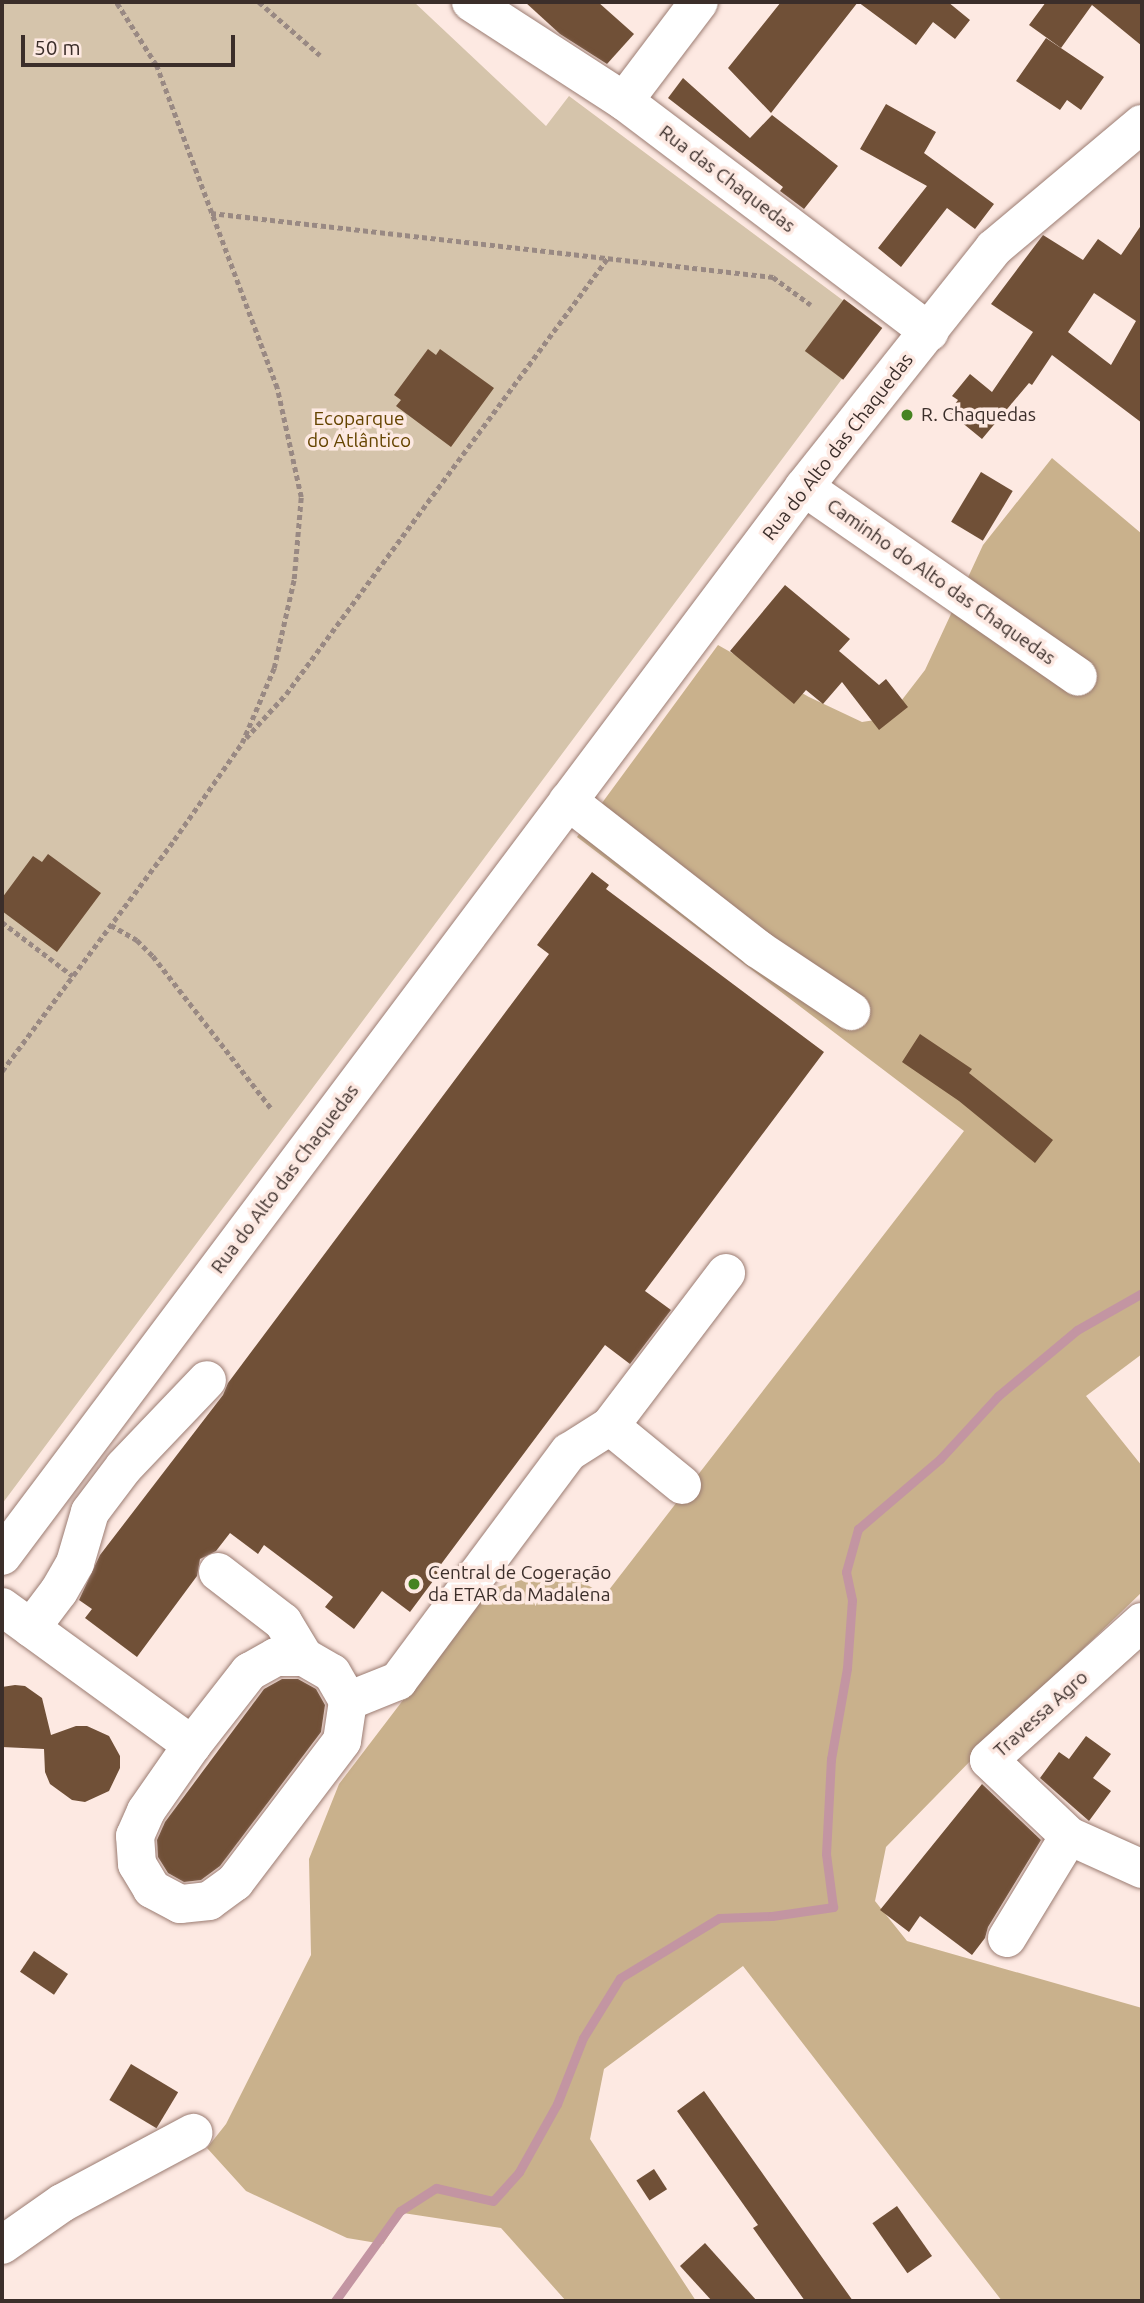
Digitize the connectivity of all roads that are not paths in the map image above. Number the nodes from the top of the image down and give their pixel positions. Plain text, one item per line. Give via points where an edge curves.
1 (471, 2) edge
2 (699, 2) edge
3 (624, 101) junction
4 (1142, 124) edge
5 (929, 332) junction
6 (804, 487) junction
7 (1078, 677) dead end
8 (568, 801) junction
9 (851, 1011) dead end
10 (726, 1273) dead end
11 (207, 1380) dead end
12 (610, 1426) junction
13 (682, 1485) dead end
14 (2, 1556) edge
15 (218, 1572) dead end
16 (16, 1617) edge
17 (1142, 1622) edge
18 (304, 1657) junction
19 (348, 1701) junction
20 (192, 1745) junction
21 (1069, 1836) junction
22 (1142, 1869) edge
23 (1007, 1938) dead end
24 (193, 2133) dead end
25 (2, 2245) edge

1 - 3 street, Rua das Chaquedas
2 - 3 street
3 - 5 street, Rua das Chaquedas
4 - 5 street, Rua do Alto das Chaquedas via 994,248
5 - 6 street, Rua do Alto das Chaquedas
6 - 7 street, Caminho do Alto das Chaquedas
6 - 8 street, Rua do Alto das Chaquedas
8 - 9 street via 758,949
8 - 14 street, Rua do Alto das Chaquedas
10 - 12 street
11 - 16 street via 124,1467 90,1512 75,1563
12 - 13 street
12 - 19 street via 569,1452 398,1681
15 - 18 street via 283,1622
16 - 20 street
17 - 21 street, Travessa Agro via 989,1760
18 - 19 street via 332,1673
18 - 20 street via 276,1657 249,1672
19 - 20 street via 342,1741 234,1882 209,1901 180,1904 152,1889 137,1864 135,1836 146,1811
21 - 22 street, Travessa Agro
21 - 23 street
24 - 25 street via 62,2203

